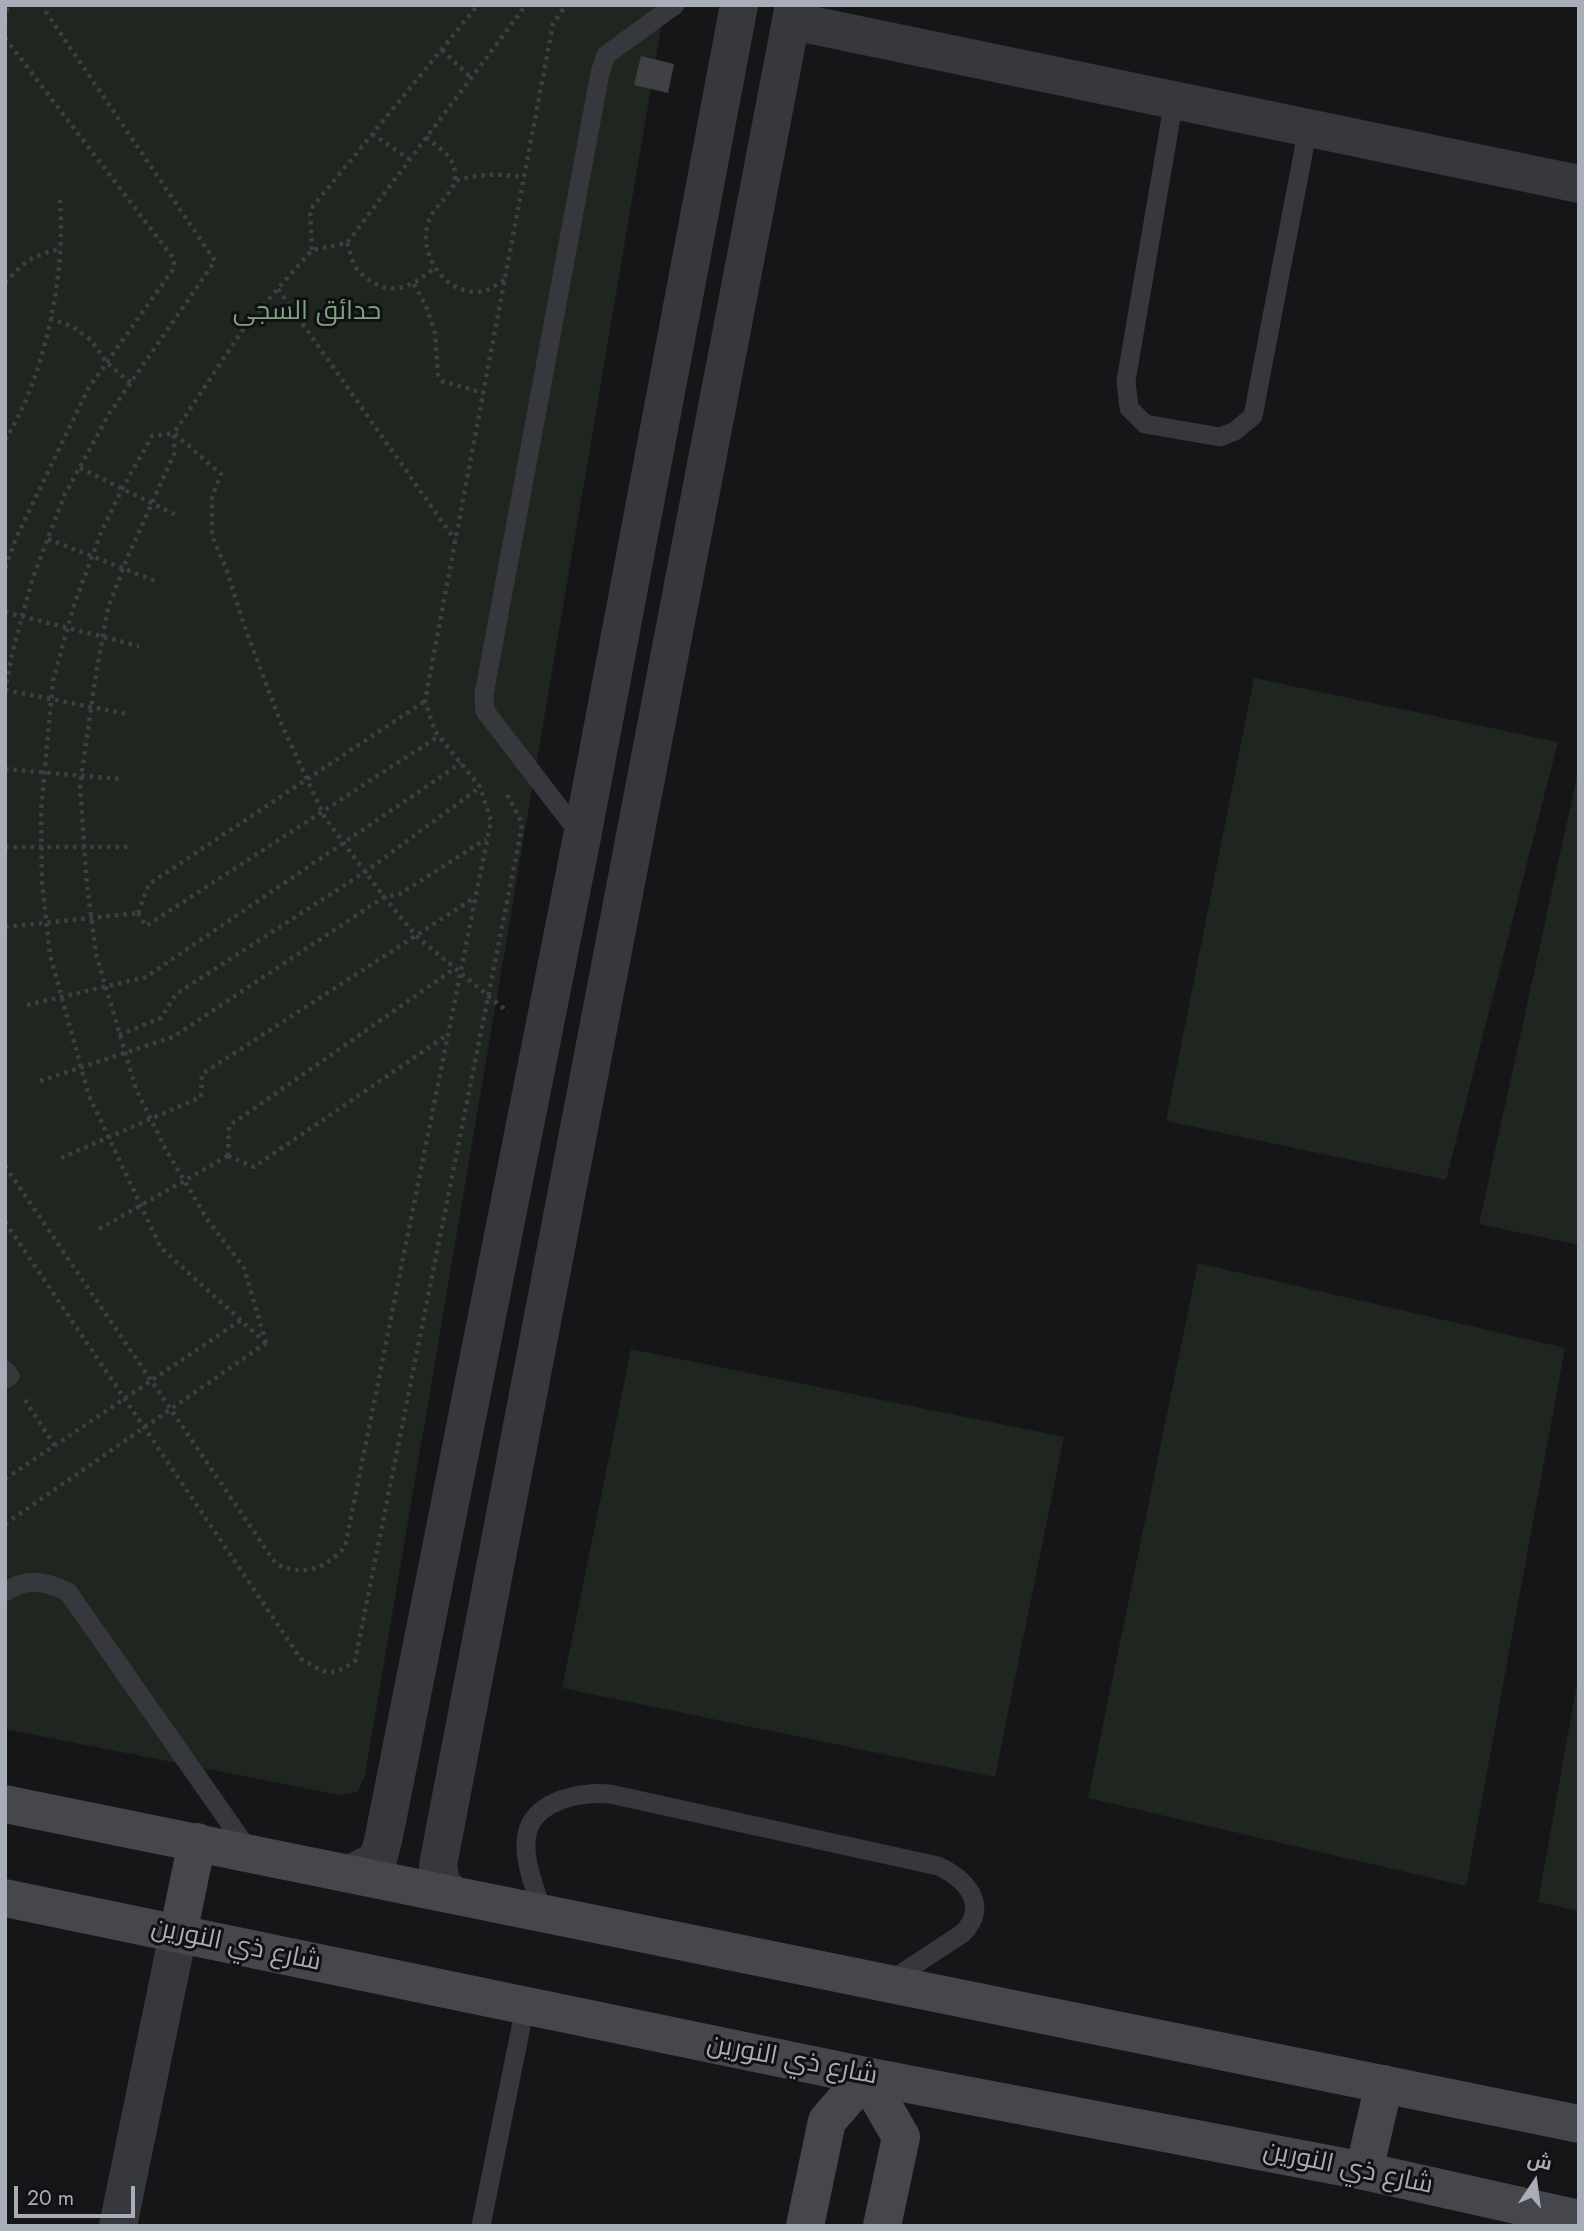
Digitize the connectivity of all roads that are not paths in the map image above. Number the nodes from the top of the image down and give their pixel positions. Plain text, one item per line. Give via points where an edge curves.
1 (675, 5) edge
2 (738, 5) edge
3 (793, 13) edge
4 (1174, 100) junction
5 (1308, 128) junction
6 (1579, 184) edge
7 (582, 837) junction
8 (5, 1592) edge
9 (395, 1777) junction
10 (453, 1792) junction
11 (5, 1804) edge
12 (197, 1842) junction
13 (250, 1853) junction
14 (352, 1873) junction
15 (450, 1893) junction
16 (5, 1898) edge
17 (542, 1912) junction
18 (178, 1934) junction
19 (888, 1983) junction
20 (525, 2007) junction
21 (866, 2076) junction
22 (1384, 2084) junction
23 (1579, 2124) edge
24 (1364, 2171) junction
25 (1579, 2219) edge
26 (118, 2226) edge
27 (481, 2226) edge
28 (805, 2226) edge
29 (882, 2226) edge

1 - 7 lane via 606,55 600,73 484,694 485,711
2 - 7 street
3 - 4 street
3 - 10 street
4 - 5 street
4 - 5 lane via 1125,381 1129,408 1145,424 1220,437 1253,416
5 - 6 street
7 - 9 street
8 - 13 lane via 31,1580 68,1592
9 - 10 street via 402,1802 418,1814 434,1810
9 - 14 street via 378,1860
10 - 15 street via 438,1865 441,1882
11 - 12 main road
12 - 13 main road
12 - 18 main road
13 - 14 main road
14 - 15 main road
15 - 17 main road
16 - 18 main road, شارع ذي النورين
17 - 19 main road
17 - 19 lane via 527,1857 530,1826 538,1814 563,1799 610,1794 953,1873 975,1905 971,1926
18 - 20 main road, شارع ذي النورين
18 - 26 street
19 - 22 main road
20 - 21 main road, شارع ذي النورين
20 - 27 lane
21 - 24 main road, شارع ذي النورين
21 - 28 main road via 827,2121
21 - 29 main road via 901,2137
22 - 23 main road
22 - 24 main road
24 - 25 main road, شارع ذي النورين

